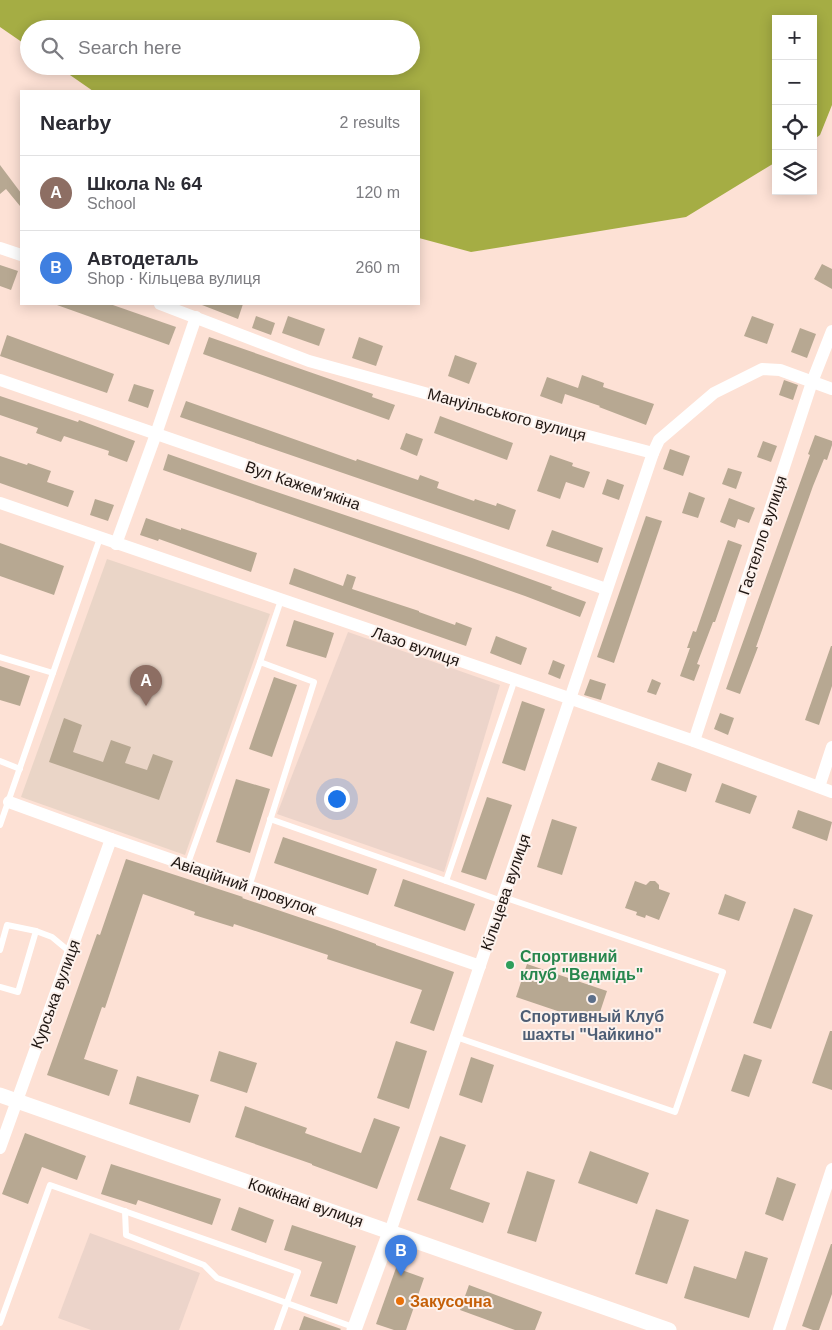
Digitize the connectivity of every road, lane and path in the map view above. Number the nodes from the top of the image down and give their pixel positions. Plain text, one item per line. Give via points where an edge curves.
1 (2, 246) edge
2 (20, 255) edge
3 (163, 305) edge
4 (196, 317) junction
5 (832, 331) edge
6 (0, 380) edge
7 (812, 382) junction
8 (832, 389) edge
9 (156, 434) junction
10 (653, 453) junction
11 (0, 503) edge
12 (100, 538) junction
13 (116, 544) junction
14 (606, 589) junction
15 (281, 600) junction
16 (0, 657) edge
17 (260, 662) junction
18 (53, 673) junction
19 (515, 679) junction
20 (571, 698) junction
21 (694, 741) junction
22 (832, 747) edge
23 (0, 761) edge
24 (20, 769) junction
25 (819, 787) junction
26 (832, 792) edge
27 (9, 802) junction
28 (270, 819) junction
29 (0, 825) edge
30 (110, 839) junction
31 (187, 866) junction
32 (446, 881) junction
33 (249, 887) junction
34 (503, 899) junction
35 (36, 931) junction
36 (0, 950) edge
37 (70, 952) junction
38 (480, 966) junction
39 (0, 987) edge
40 (456, 1037) junction
41 (0, 1094) edge
42 (17, 1101) junction
43 (0, 1148) edge
44 (832, 1169) edge
45 (126, 1211) junction
46 (390, 1232) junction
47 (287, 1303) junction
48 (0, 1323) edge
49 (357, 1329) edge
50 (277, 1330) edge
51 (669, 1330) edge
52 (779, 1330) edge

1 - 2 street
3 - 4 street, Мануільського вулиця
4 - 9 street
4 - 10 street, Мануільського вулиця via 309,361
5 - 7 street, Гастелло вулиця
6 - 9 street, Вул Кажем'якіна
7 - 8 street
7 - 10 street via 780,370 762,369 714,393 659,440
7 - 21 street, Гастелло вулиця
9 - 13 street
9 - 14 street, Вул Кажем'якіна
10 - 14 street, Кільцева вулиця
11 - 12 street, Лазо вулиця
12 - 13 street, Лазо вулиця
12 - 18 lane
13 - 15 street, Лазо вулиця
14 - 20 street, Кільцева вулиця
15 - 17 lane
15 - 19 street, Лазо вулиця
16 - 18 lane
17 - 28 lane via 314,682
17 - 31 lane
18 - 24 lane
19 - 20 street, Лазо вулиця
19 - 32 lane
20 - 21 street, Лазо вулиця
20 - 34 street, Кільцева вулиця
21 - 25 street, Лазо вулиця
22 - 25 street
23 - 24 lane
24 - 27 lane
25 - 26 street, Лазо вулиця
27 - 29 lane
27 - 30 street, Авіаційний провулок
28 - 32 lane
28 - 33 lane
30 - 31 street, Авіаційний провулок
30 - 37 street, Курська вулиця
31 - 33 street, Авіаційний провулок
32 - 34 lane
33 - 38 street, Авіаційний провулок
34 - 38 street, Кільцева вулиця
34 - 40 lane via 723,972 720,981 675,1112
35 - 36 lane via 7,926
35 - 37 lane via 52,937
35 - 39 lane via 18,992
37 - 42 street, Курська вулиця
38 - 40 street, Кільцева вулиця
40 - 46 street, Кільцева вулиця
41 - 42 street, Коккінакі вулиця
42 - 43 street, Курська вулиця
42 - 46 street, Коккінакі вулиця
44 - 52 street
45 - 47 lane via 126,1235 204,1265 217,1278
45 - 47 lane via 298,1272
45 - 48 lane via 50,1184
46 - 49 street, Кільцева вулиця
46 - 51 street, Коккінакі вулиця
47 - 49 lane
47 - 50 lane

